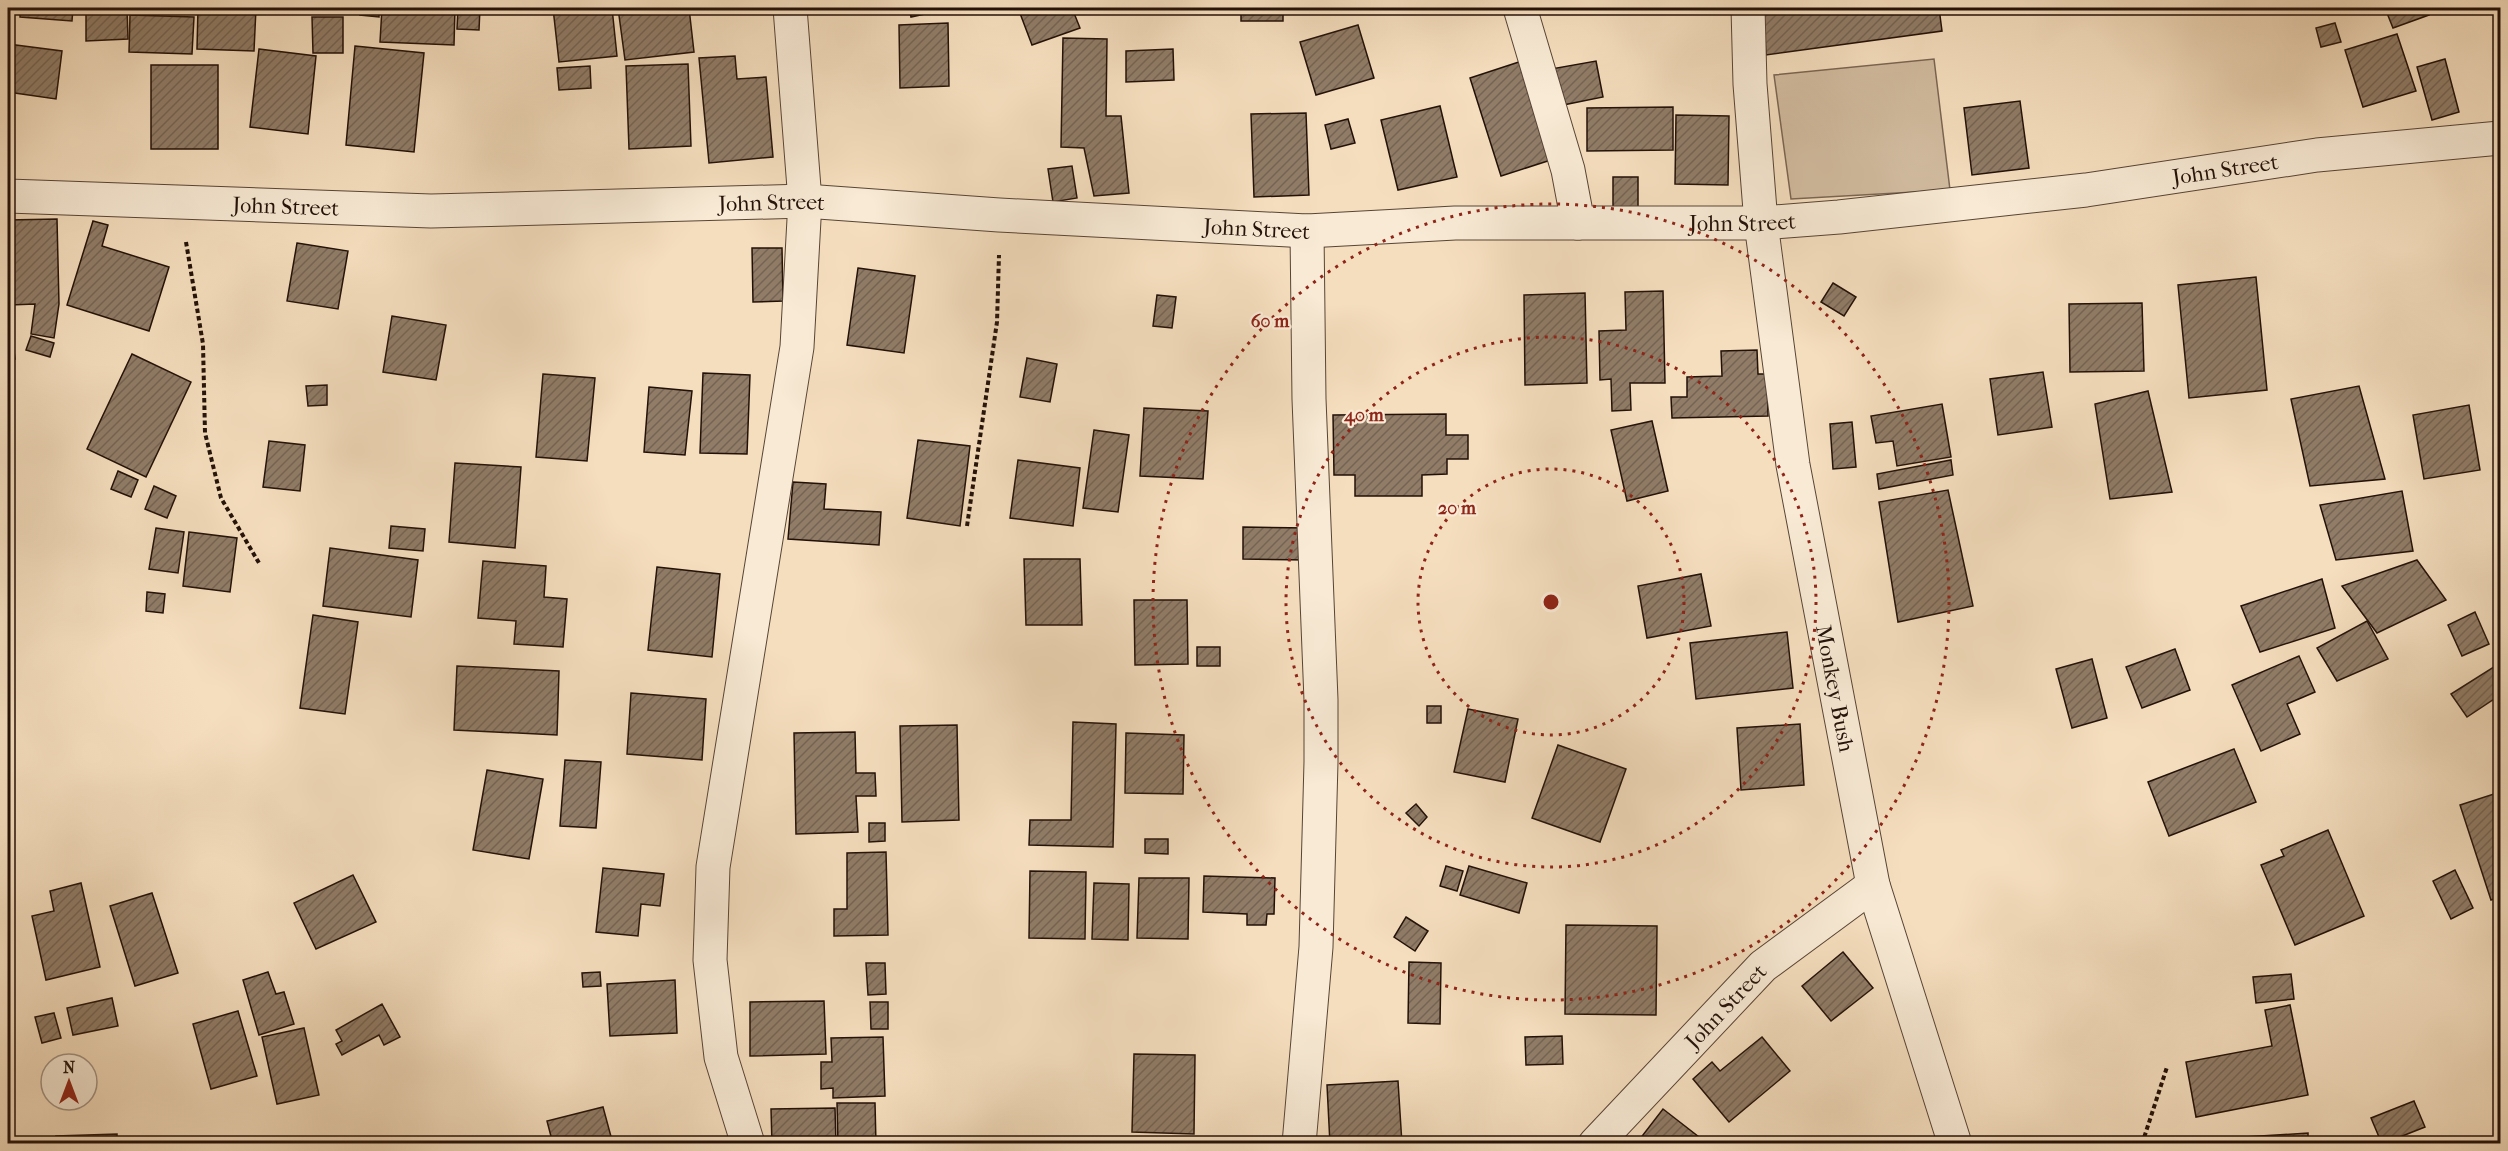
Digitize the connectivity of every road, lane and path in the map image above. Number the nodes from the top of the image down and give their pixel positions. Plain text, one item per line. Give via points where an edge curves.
1 (790, 8) edge
2 (1520, 8) edge
3 (1748, 8) edge
4 (2500, 138) edge
5 (8, 196) edge
6 (805, 201) junction
7 (180, 204) junction
8 (999, 215) junction
9 (1761, 223) junction
10 (1578, 224) junction
11 (1307, 231) junction
12 (967, 526) dead end
13 (259, 563) dead end
14 (1873, 885) junction
15 (2167, 1067) dead end
16 (748, 1143) edge
17 (1299, 1143) edge
18 (1595, 1143) edge
19 (1955, 1143) edge
20 (2142, 1143) edge

1 - 6 street
2 - 10 street via 1568,170
3 - 9 street, Monkey Bush
4 - 9 street, John Street via 2317,155 2074,191
5 - 7 street, John Street
6 - 7 street, John Street via 431,211
6 - 8 street, John Street
6 - 16 street via 797,347 713,867 710,960 721,1057
7 - 13 path via 203,344 205,433 221,498
8 - 11 street, John Street
8 - 12 path via 997,322
9 - 10 street, John Street
9 - 14 street, Monkey Bush via 1792,465
10 - 11 street, John Street via 1455,224
11 - 17 street via 1321,762 1316,946
14 - 18 street, John Street via 1763,966
14 - 19 street, Monkey Bush
15 - 20 path

